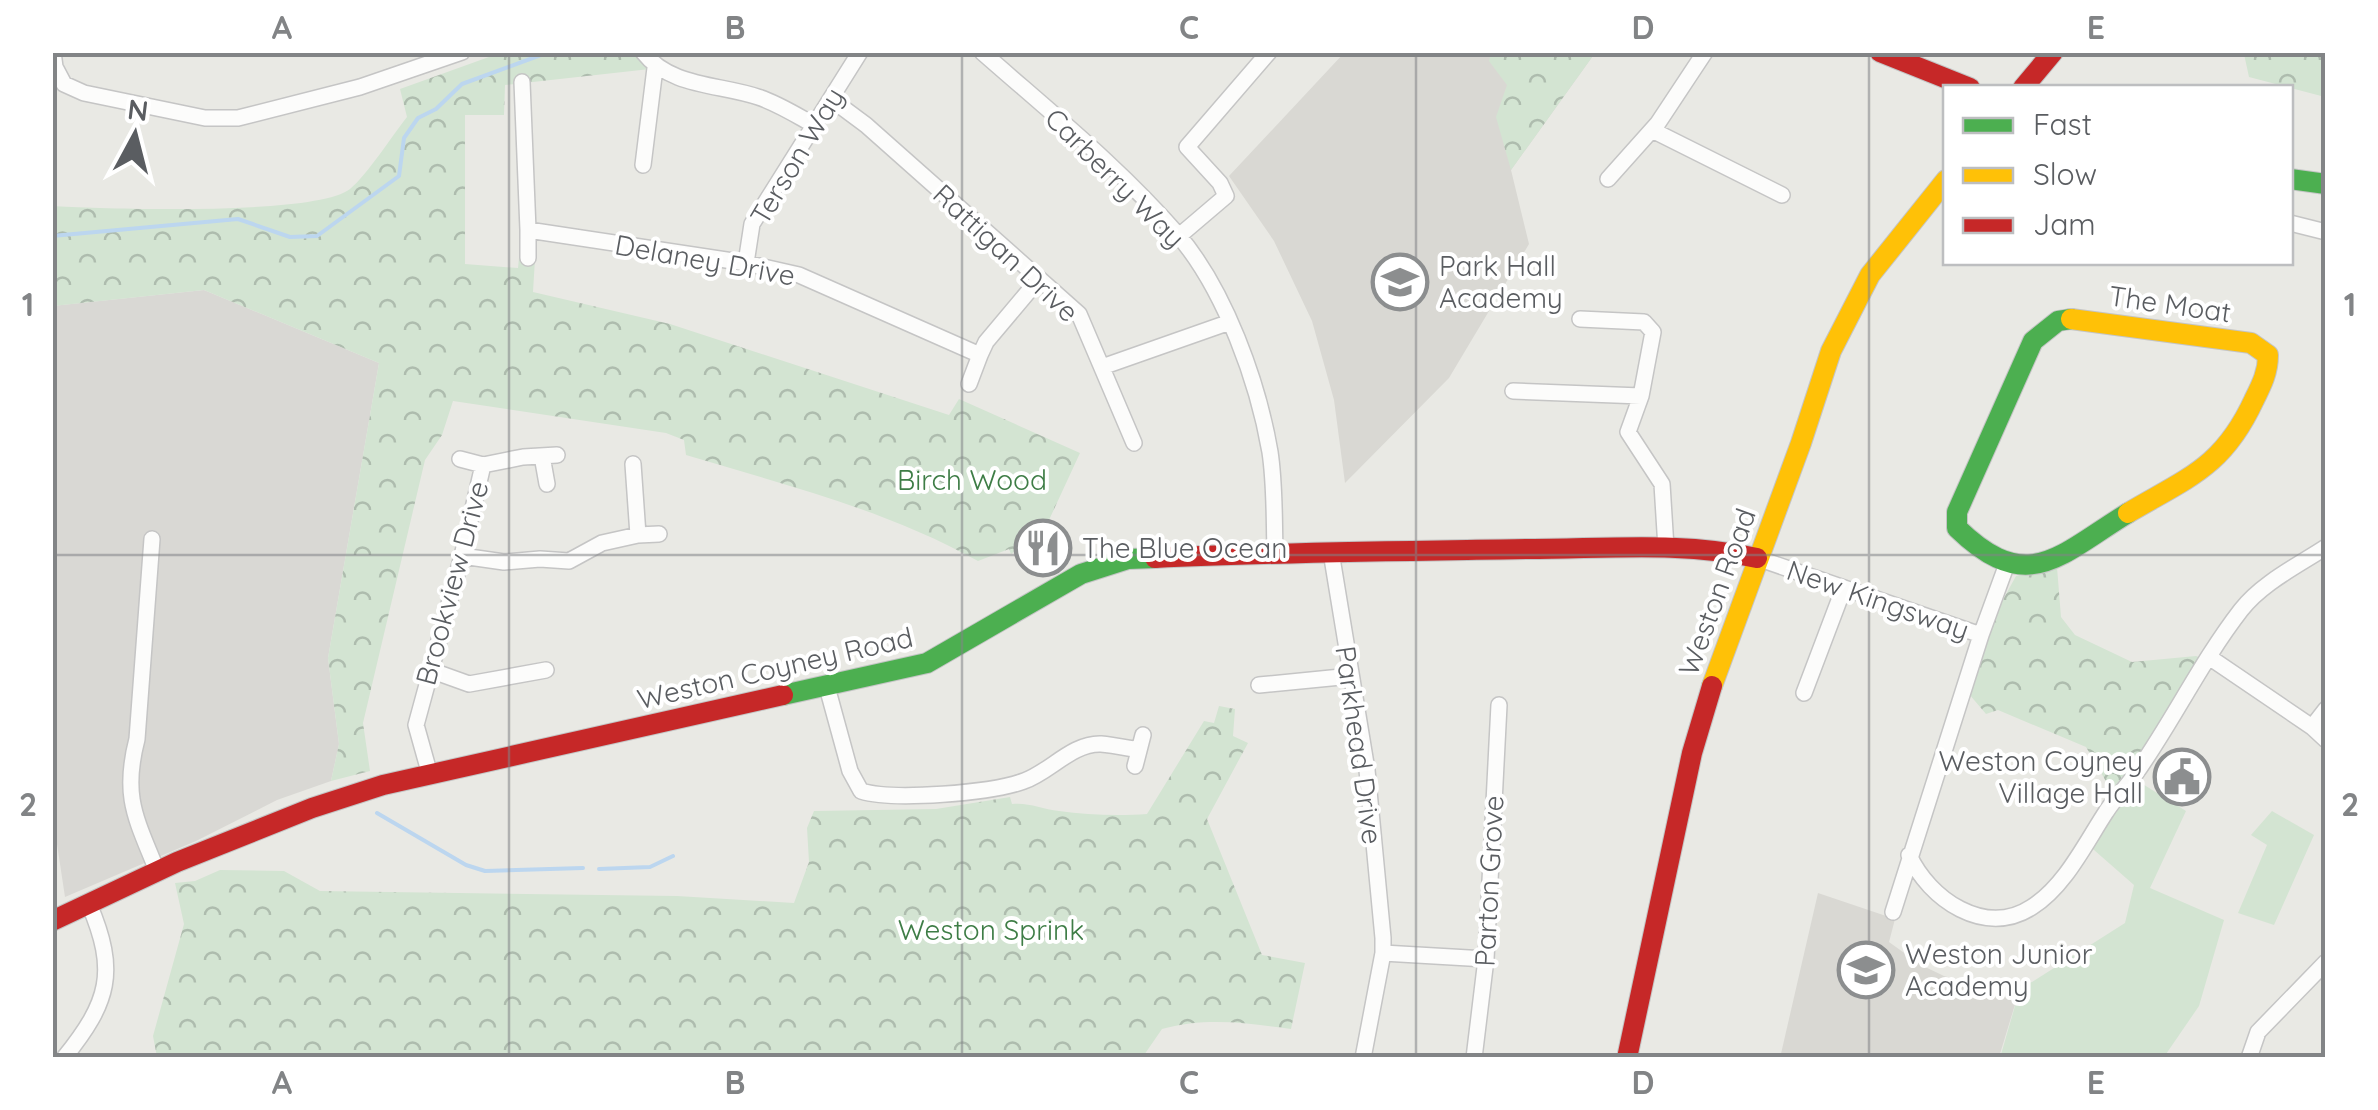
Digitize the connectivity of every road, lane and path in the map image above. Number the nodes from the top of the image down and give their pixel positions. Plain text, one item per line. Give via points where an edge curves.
1 (53, 52) edge
2 (462, 52) edge
3 (643, 52) edge
4 (860, 52) edge
5 (982, 52) edge
6 (1269, 52) edge
7 (1706, 52) edge
8 (1880, 52) edge
9 (2053, 52) edge
10 (655, 68) junction
11 (522, 82) dead end
12 (1962, 85) edge
13 (2026, 85) edge
14 (831, 99) junction
15 (504, 104) dead end
16 (522, 105) junction
17 (814, 124) junction
18 (1652, 130) junction
19 (642, 165) dead end
20 (1608, 179) dead end
21 (2293, 179) edge
22 (1943, 184) edge
23 (2326, 184) edge
24 (1782, 195) dead end
25 (2293, 225) edge
26 (528, 230) junction
27 (2326, 232) edge
28 (1179, 236) junction
29 (528, 258) dead end
30 (746, 263) junction
31 (1039, 279) junction
32 (1580, 319) dead end
33 (1230, 322) junction
34 (980, 354) junction
35 (1102, 367) junction
36 (969, 384) dead end
37 (1513, 391) dead end
38 (1641, 396) junction
39 (1134, 443) dead end
40 (460, 458) dead end
41 (483, 465) junction
42 (628, 474) dead end
43 (547, 484) dead end
44 (659, 534) dead end
45 (638, 535) junction
46 (152, 539) dead end
47 (2326, 547) edge
48 (1666, 548) junction
49 (1274, 552) junction
50 (1331, 552) junction
51 (462, 556) junction
52 (1757, 558) junction
53 (2008, 561) junction
54 (1843, 590) junction
55 (1981, 635) junction
56 (2209, 657) junction
57 (430, 670) junction
58 (546, 670) dead end
59 (1351, 676) junction
60 (1259, 685) dead end
61 (827, 688) junction
62 (1804, 693) dead end
63 (1499, 705) dead end
64 (2326, 709) edge
65 (2312, 727) junction
66 (2326, 740) edge
67 (1139, 750) dead end
68 (430, 775) junction
69 (1909, 855) junction
70 (157, 871) junction
71 (88, 904) junction
72 (1893, 912) dead end
73 (52, 921) edge
74 (1383, 945) junction
75 (1486, 958) junction
76 (2326, 962) edge
77 (64, 1058) edge
78 (1364, 1058) edge
79 (1474, 1058) edge
80 (1627, 1058) edge
81 (2248, 1058) edge

1 - 2 street via 64,84 84,93 205,118 238,118
3 - 10 street
4 - 14 street, Terson Way
5 - 28 street, Carberry Way
6 - 28 street via 1187,146 1226,196
7 - 18 street
8 - 12 main road
9 - 13 main road
10 - 17 street via 754,95
10 - 19 street
11 - 16 street
14 - 17 street, Terson Way
14 - 31 street, Rattigan Drive
15 - 16 street
16 - 26 street
17 - 30 street, Terson Way via 752,224
18 - 20 street
18 - 24 street
21 - 23 main road
22 - 52 main road, Weston Road via 1870,275 1846,317
25 - 27 street
26 - 29 street
26 - 30 street, Delaney Drive
28 - 33 street, Carberry Way
30 - 34 street, Delaney Drive via 799,275
31 - 34 street
31 - 35 street, Rattigan Drive via 1079,314
32 - 38 street via 1644,322 1653,332
33 - 35 street
33 - 49 street, Carberry Way via 1271,456
34 - 36 street
35 - 39 street, Rattigan Drive
37 - 38 street
38 - 48 street via 1628,432 1662,484
40 - 41 street
41 - 43 street, Brookview Drive via 550,455
41 - 51 street, Brookview Drive
42 - 45 street
44 - 45 street
45 - 51 street via 602,543 569,561
46 - 70 street via 129,790
47 - 56 street via 2264,588
48 - 50 main road, Weston Coyney Road
48 - 52 main road, Weston Coyney Road
49 - 50 main road, Weston Coyney Road
49 - 61 main road, Weston Coyney Road via 1128,559 1080,574 927,663
50 - 59 street, Parkhead Drive
51 - 57 street, Brookview Drive
52 - 54 street, New Kingsway
52 - 80 main road, Weston Road via 1692,753
53 - 53 main road, The Moat via 1968,540 1957,528 1957,512 2033,341 2048,328 2071,319 2251,343 2268,355 2268,370 2239,434 2214,462 2052,559 2037,566
53 - 55 street, New Kingsway
54 - 55 street, New Kingsway
54 - 62 street
55 - 69 street
56 - 65 street
56 - 69 street via 2061,880 2028,910 2008,916 1962,912 1918,876
57 - 58 street via 468,684
57 - 68 street, Brookview Drive via 416,725
59 - 60 street
59 - 74 street, Parkhead Drive
61 - 67 street via 850,771 861,791 880,797 1025,781 1097,744
61 - 68 main road, Weston Coyney Road
63 - 75 street, Parton Grove
64 - 65 street
65 - 66 street
68 - 70 main road, Weston Coyney Road via 312,808
69 - 72 street
70 - 71 main road, Weston Coyney Road
71 - 73 main road, Weston Coyney Road
71 - 77 street via 104,938 103,997
74 - 75 street
74 - 78 street, Parkhead Drive
75 - 79 street, Parton Grove
76 - 81 street via 2258,1032

